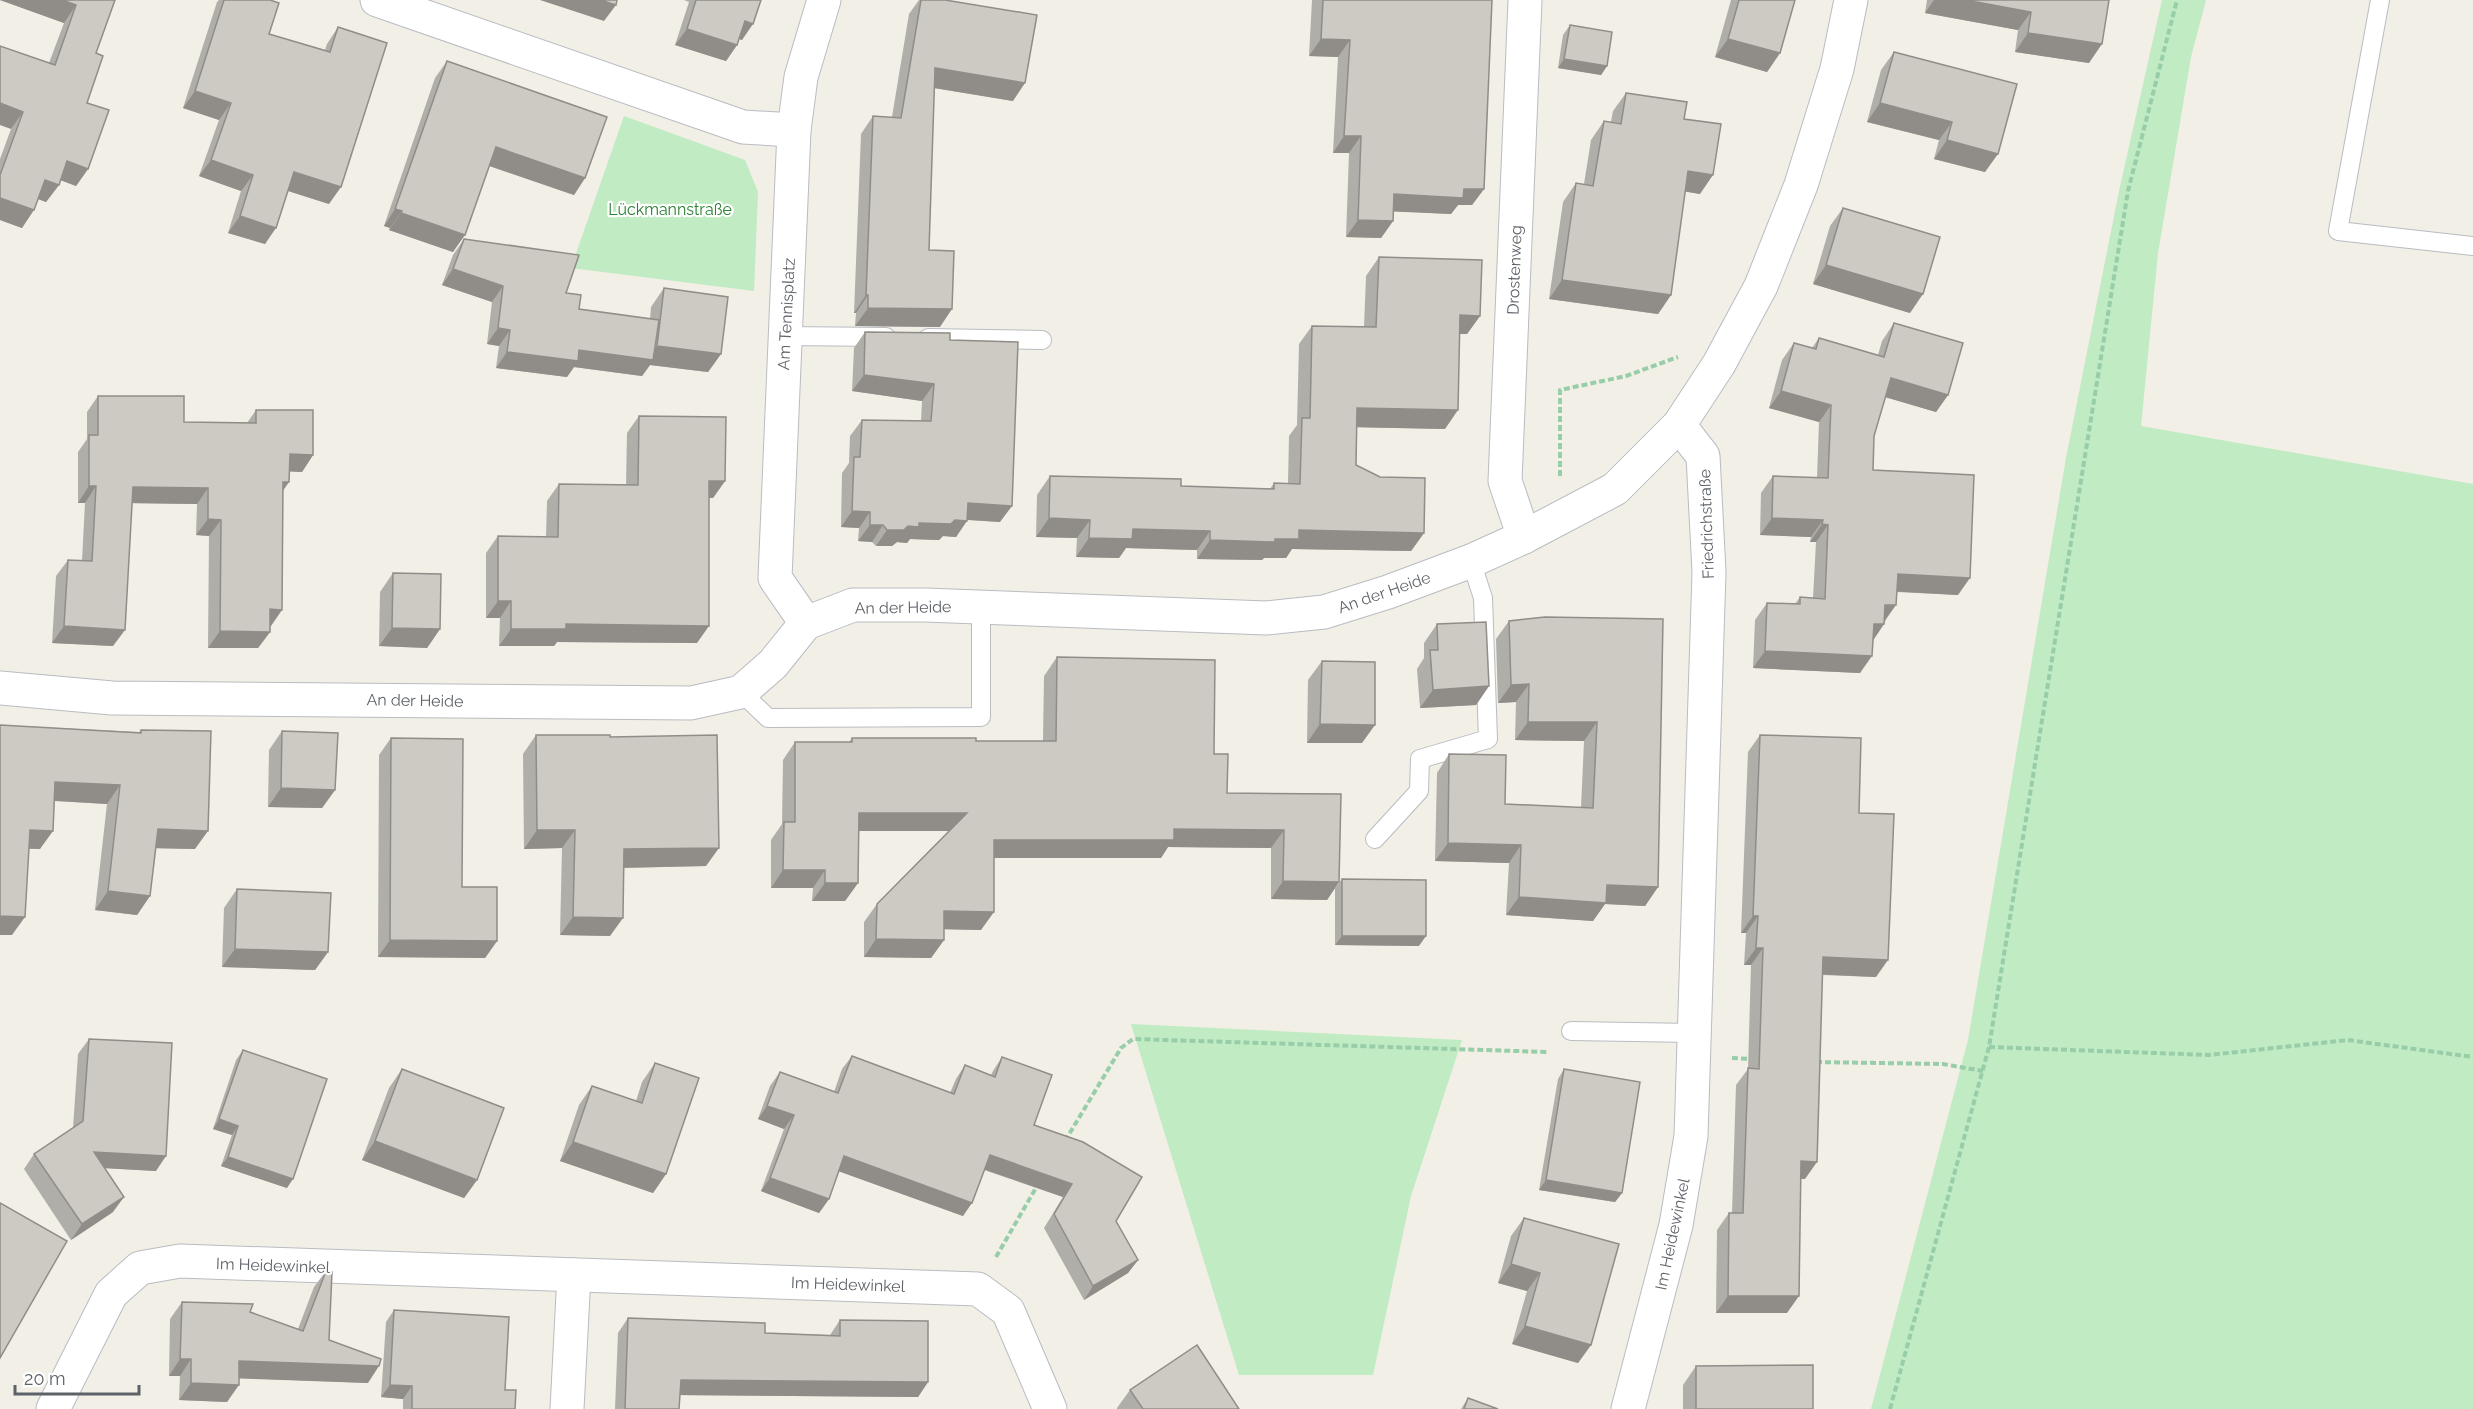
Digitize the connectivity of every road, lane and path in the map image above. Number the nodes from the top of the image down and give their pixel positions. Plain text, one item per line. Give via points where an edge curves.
1 (377, 0) edge
2 (824, 0) edge
3 (1525, 0) edge
4 (1851, 0) edge
5 (2177, 0) edge
6 (2380, 0) edge
7 (794, 130) junction
8 (2473, 246) edge
9 (785, 336) junction
10 (1042, 340) dead end
11 (1719, 364) junction
12 (1679, 425) junction
13 (1566, 515) junction
14 (1524, 537) junction
15 (1471, 561) junction
16 (981, 608) junction
17 (806, 623) junction
18 (0, 688) edge
19 (741, 692) junction
20 (1375, 839) dead end
21 (1571, 1031) dead end
22 (1695, 1044) junction
23 (1989, 1047) junction
24 (1454, 1049) dead end
25 (2473, 1057) edge
26 (1759, 1060) edge
27 (1811, 1061) edge
28 (1983, 1071) junction
29 (1062, 1145) edge
30 (1039, 1184) edge
31 (574, 1275) junction
32 (978, 1289) junction
33 (53, 1409) edge
34 (567, 1409) edge
35 (1050, 1409) edge
36 (1628, 1409) edge
37 (1890, 1409) edge

1 - 7 street via 743,127
2 - 7 street, Am Tennisplatz via 801,76
3 - 14 street, Drostenweg via 1505,481
4 - 11 street via 1837,69 1801,185 1761,286
5 - 23 path via 2128,191
6 - 8 lane via 2338,231
7 - 9 street, Am Tennisplatz
9 - 10 lane
9 - 17 street, Am Tennisplatz via 775,578
11 - 12 street
11 - 13 path via 1690,352 1626,376 1560,390 1559,470
12 - 13 street, An der Heide via 1615,489
12 - 22 street, Friedrichstraße via 1703,456 1709,572
13 - 14 street, An der Heide
14 - 15 street, An der Heide
15 - 16 street, An der Heide via 1324,612 1266,618
15 - 20 lane via 1483,598 1488,739 1420,759 1419,790
16 - 17 street, An der Heide via 853,605
16 - 19 lane via 981,717 768,718
17 - 19 street, An der Heide via 773,664
18 - 19 street, An der Heide via 112,698 691,703
21 - 22 lane
22 - 26 path
22 - 36 street, Im Heidewinkel via 1691,1137 1677,1225
23 - 25 path via 2208,1055 2348,1040
23 - 28 path
24 - 29 path via 1133,1039 1121,1048
27 - 28 path via 1942,1064
28 - 37 path
30 - 32 path
31 - 32 street, Im Heidewinkel
31 - 33 street, Im Heidewinkel via 180,1261 140,1268 111,1294
31 - 34 street
32 - 35 street via 1008,1311

